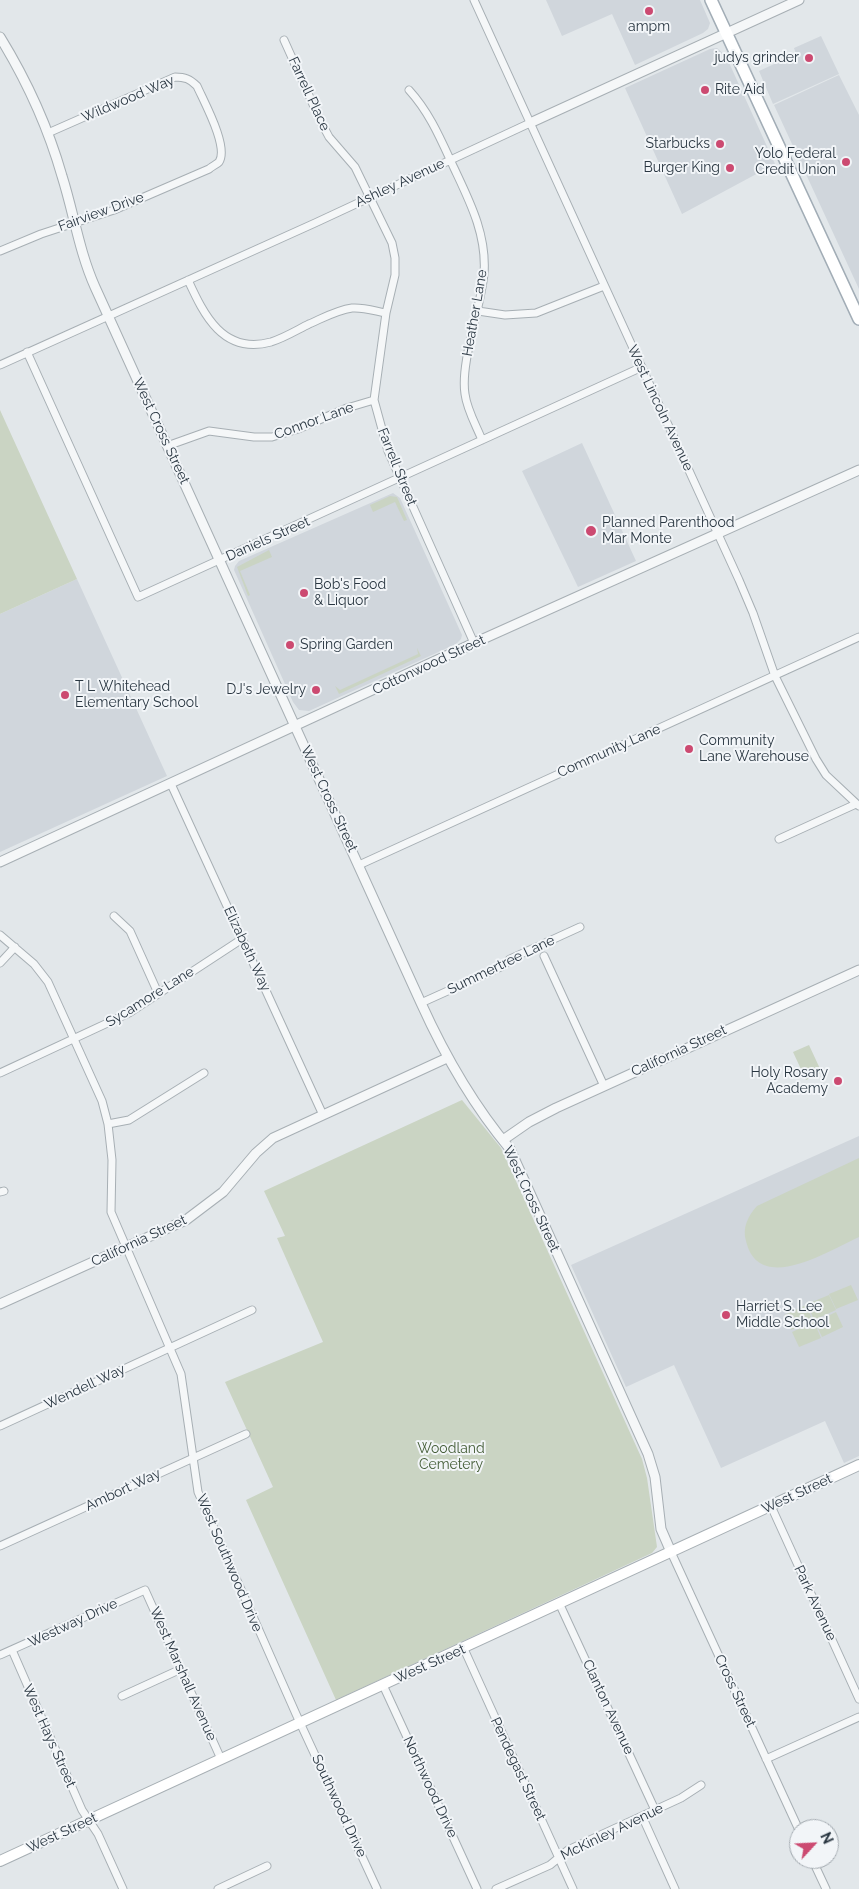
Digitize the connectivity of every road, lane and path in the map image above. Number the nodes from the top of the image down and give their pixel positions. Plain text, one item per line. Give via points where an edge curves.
1 (474, 0) edge
2 (711, 0) edge
3 (799, 0) edge
4 (726, 33) junction
5 (1, 39) edge
6 (284, 40) dead end
7 (4, 51) edge
8 (409, 90) dead end
9 (530, 123) junction
10 (48, 133) junction
11 (222, 152) joint
12 (450, 159) junction
13 (370, 196) junction
14 (74, 223) junction
15 (0, 252) edge
16 (188, 280) junction
17 (604, 286) junction
18 (478, 311) junction
19 (386, 313) junction
20 (108, 316) junction
21 (859, 320) edge
22 (27, 352) junction
23 (0, 365) edge
24 (642, 368) junction
25 (374, 400) junction
26 (482, 440) junction
27 (167, 446) junction
28 (859, 470) edge
29 (400, 478) junction
30 (718, 534) junction
31 (220, 560) junction
32 (859, 637) edge
33 (474, 644) junction
34 (775, 676) junction
35 (295, 726) junction
36 (171, 784) junction
37 (858, 805) edge
38 (779, 839) dead end
39 (0, 862) edge
40 (359, 865) junction
41 (114, 916) dead end
42 (580, 927) dead end
43 (0, 935) edge
44 (242, 939) junction
45 (15, 947) junction
46 (544, 956) dead end
47 (0, 964) edge
48 (859, 970) edge
49 (158, 993) junction
50 (421, 1003) junction
51 (76, 1038) junction
52 (447, 1058) junction
53 (0, 1073) edge
54 (204, 1073) dead end
55 (604, 1086) junction
56 (323, 1115) junction
57 (108, 1124) junction
58 (503, 1140) junction
59 (125, 1248) junction
60 (0, 1304) edge
61 (252, 1310) dead end
62 (170, 1347) junction
63 (0, 1426) edge
64 (246, 1434) dead end
65 (192, 1458) junction
66 (859, 1466) edge
67 (771, 1506) junction
68 (0, 1546) edge
69 (671, 1552) junction
70 (145, 1590) joint
71 (560, 1605) junction
72 (464, 1649) junction
73 (12, 1650) junction
74 (0, 1655) edge
75 (181, 1669) junction
76 (383, 1685) junction
77 (122, 1696) dead end
78 (859, 1699) edge
79 (859, 1717) edge
80 (300, 1723) junction
81 (221, 1759) junction
82 (766, 1759) junction
83 (700, 1785) dead end
84 (655, 1810) junction
85 (642, 1816) junction
86 (794, 1819) edge
87 (89, 1820) junction
88 (558, 1857) junction
89 (0, 1861) edge
90 (267, 1866) dead end
91 (817, 1869) edge
92 (122, 1889) edge
93 (218, 1889) edge
94 (377, 1889) edge
95 (477, 1889) edge
96 (496, 1889) edge
97 (573, 1889) edge
98 (675, 1889) edge
99 (826, 1889) edge

1 - 9 street, West Lincoln Avenue
2 - 4 main road
3 - 4 street, Ashley Avenue
4 - 9 street, Ashley Avenue
4 - 21 main road
5 - 7 street, West Cross Street
6 - 13 street, Farrell Place via 329,137 355,167
7 - 10 street, West Cross Street via 25,80
8 - 12 street, Heather Lane via 429,115
9 - 12 street, Ashley Avenue
9 - 17 street, West Lincoln Avenue
10 - 11 street, Wildwood Way via 175,77 182,77 197,86
10 - 14 street, West Cross Street
11 - 14 street, Fairview Drive via 218,162 209,169 114,210
12 - 13 street, Ashley Avenue
12 - 18 street, Heather Lane via 472,204 483,248 484,272
13 - 16 street, Ashley Avenue
13 - 19 street, Farrell Street via 392,243 395,258 395,275
14 - 15 street, Fairview Drive
14 - 20 street, West Cross Street via 82,255
16 - 19 street via 211,324 236,340 252,343 273,341 339,311 354,308
16 - 20 street, Ashley Avenue
17 - 18 street via 536,313 505,315
17 - 24 street, West Lincoln Avenue
18 - 26 street, Heather Lane via 464,393
19 - 25 street, Farrell Street
20 - 22 street, Ashley Avenue
20 - 27 street, West Cross Street
22 - 23 street, Ashley Avenue
22 - 31 street, Daniels Street via 138,597
24 - 26 street, Daniels Street
24 - 30 street, West Lincoln Avenue
25 - 27 street, Connor Lane via 272,437 209,431
25 - 29 street, Farrell Street via 388,451
26 - 29 street, Daniels Street
27 - 31 street, West Cross Street
28 - 30 street, Cottonwood Street
29 - 31 street, Daniels Street
29 - 33 street, Farrell Street
30 - 33 street, Cottonwood Street
30 - 34 street, West Lincoln Avenue via 753,612
31 - 35 street, West Cross Street
32 - 34 street, Community Lane
33 - 35 street, Cottonwood Street
34 - 37 street, West Lincoln Avenue via 826,775
34 - 40 street, Community Lane
35 - 36 street, Cottonwood Street
35 - 40 street, West Cross Street
36 - 39 street, Cottonwood Street
36 - 44 street, Elizabeth Way
37 - 38 street
40 - 50 street, West Cross Street
41 - 49 street via 130,931
42 - 50 street, Summertree Lane
43 - 45 street, West Southwood Drive
44 - 49 street, Sycamore Lane
44 - 56 street, Elizabeth Way
45 - 47 street
45 - 51 street, West Southwood Drive via 42,972
46 - 55 street
48 - 55 street, California Street
49 - 51 street, Sycamore Lane via 129,1013
50 - 52 street, West Cross Street
51 - 53 street, Sycamore Lane
51 - 57 street, West Southwood Drive via 102,1100
52 - 56 street, California Street
52 - 58 street, West Cross Street via 481,1113
54 - 57 street via 129,1120
55 - 58 street, California Street via 541,1115
56 - 59 street, California Street via 267,1142 230,1185 197,1213
57 - 59 street, West Southwood Drive via 112,1160 111,1212
58 - 69 street, West Cross Street via 648,1454 655,1476 661,1529
59 - 60 street, California Street
59 - 62 street, West Southwood Drive
61 - 62 street, Wendell Way
62 - 63 street, Wendell Way
62 - 65 street, West Southwood Drive via 186,1393
64 - 65 street, Ambort Way
65 - 68 street, Ambort Way
65 - 80 street, West Southwood Drive via 198,1492 206,1512
66 - 67 main road, West Street
67 - 69 main road, West Street
67 - 78 street, Park Avenue
69 - 71 main road, West Street
69 - 82 street, Cross Street
70 - 73 street, Westway Drive
70 - 75 street, West Marshall Avenue
71 - 72 main road, West Street
71 - 84 street, Clanton Avenue
72 - 76 main road, West Street
72 - 88 street, Pendegast Street
73 - 74 street, Westway Drive
73 - 87 street, West Hays Street
75 - 77 street
75 - 81 street, West Marshall Avenue
76 - 80 main road, West Street
76 - 95 street, Northwood Drive
79 - 82 street
80 - 81 main road, West Street
80 - 94 street, Southwood Drive
81 - 87 main road, West Street
82 - 86 street, Cross Street
83 - 84 street, McKinley Avenue
84 - 85 street, McKinley Avenue
85 - 88 street, McKinley Avenue
85 - 98 street
87 - 89 main road, West Street
87 - 92 street, West Hays Street
88 - 96 street, McKinley Avenue via 550,1865
88 - 97 street, Pendegast Street
90 - 93 street
91 - 99 street

